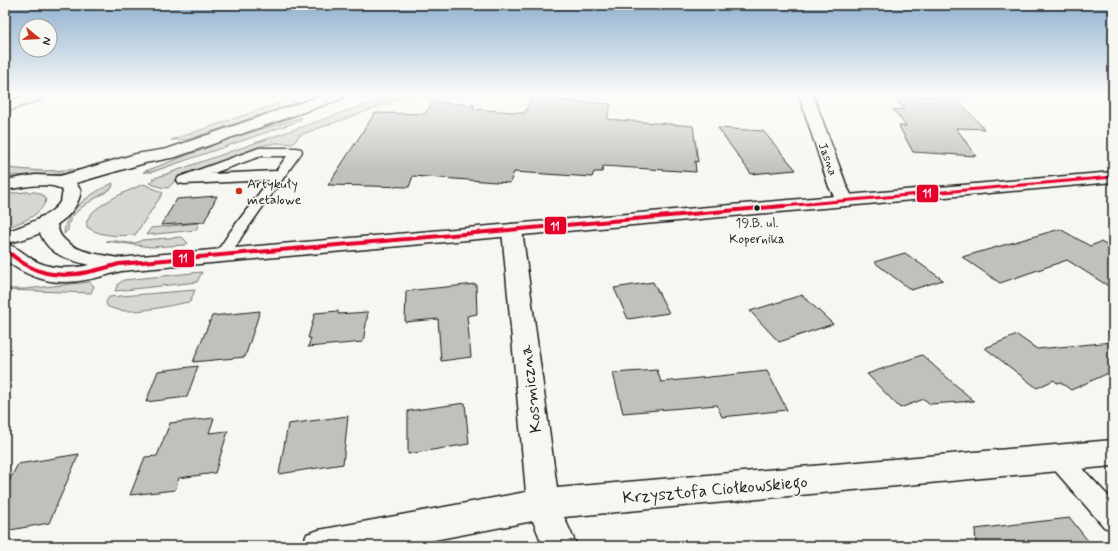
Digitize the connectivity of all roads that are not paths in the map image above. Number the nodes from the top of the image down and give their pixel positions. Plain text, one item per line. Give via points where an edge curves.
1 (264, 121) edge
2 (815, 121) edge
3 (170, 153) junction
4 (280, 175) junction
5 (1113, 177) edge
6 (10, 182) edge
7 (59, 182) junction
8 (71, 199) junction
9 (845, 200) junction
10 (47, 221) junction
11 (512, 230) junction
12 (5, 238) edge
13 (5, 250) edge
14 (222, 256) junction
15 (119, 264) junction
16 (1113, 453) edge
17 (1059, 459) junction
18 (544, 504) junction
19 (1113, 519) edge
20 (319, 546) edge
21 (560, 546) edge

1 - 3 street
2 - 9 street, Jasna
3 - 7 street via 142,158
3 - 8 street
4 - 4 lane via 296,152 259,152 184,180
4 - 14 lane via 232,237
5 - 9 street
6 - 7 street
7 - 8 street via 70,188
8 - 10 street via 62,210
9 - 11 street
10 - 12 street
10 - 15 street via 47,230 62,249 86,258
11 - 14 street
11 - 18 street, Kosmiczna
13 - 15 street via 27,266 44,273 88,274
14 - 15 street
16 - 17 street, Krzysztofa Ciołkowskiego
17 - 18 street, Krzysztofa Ciołkowskiego
17 - 19 lane
18 - 20 street, Krzysztofa Ciołkowskiego
18 - 21 street, Kosmiczna

